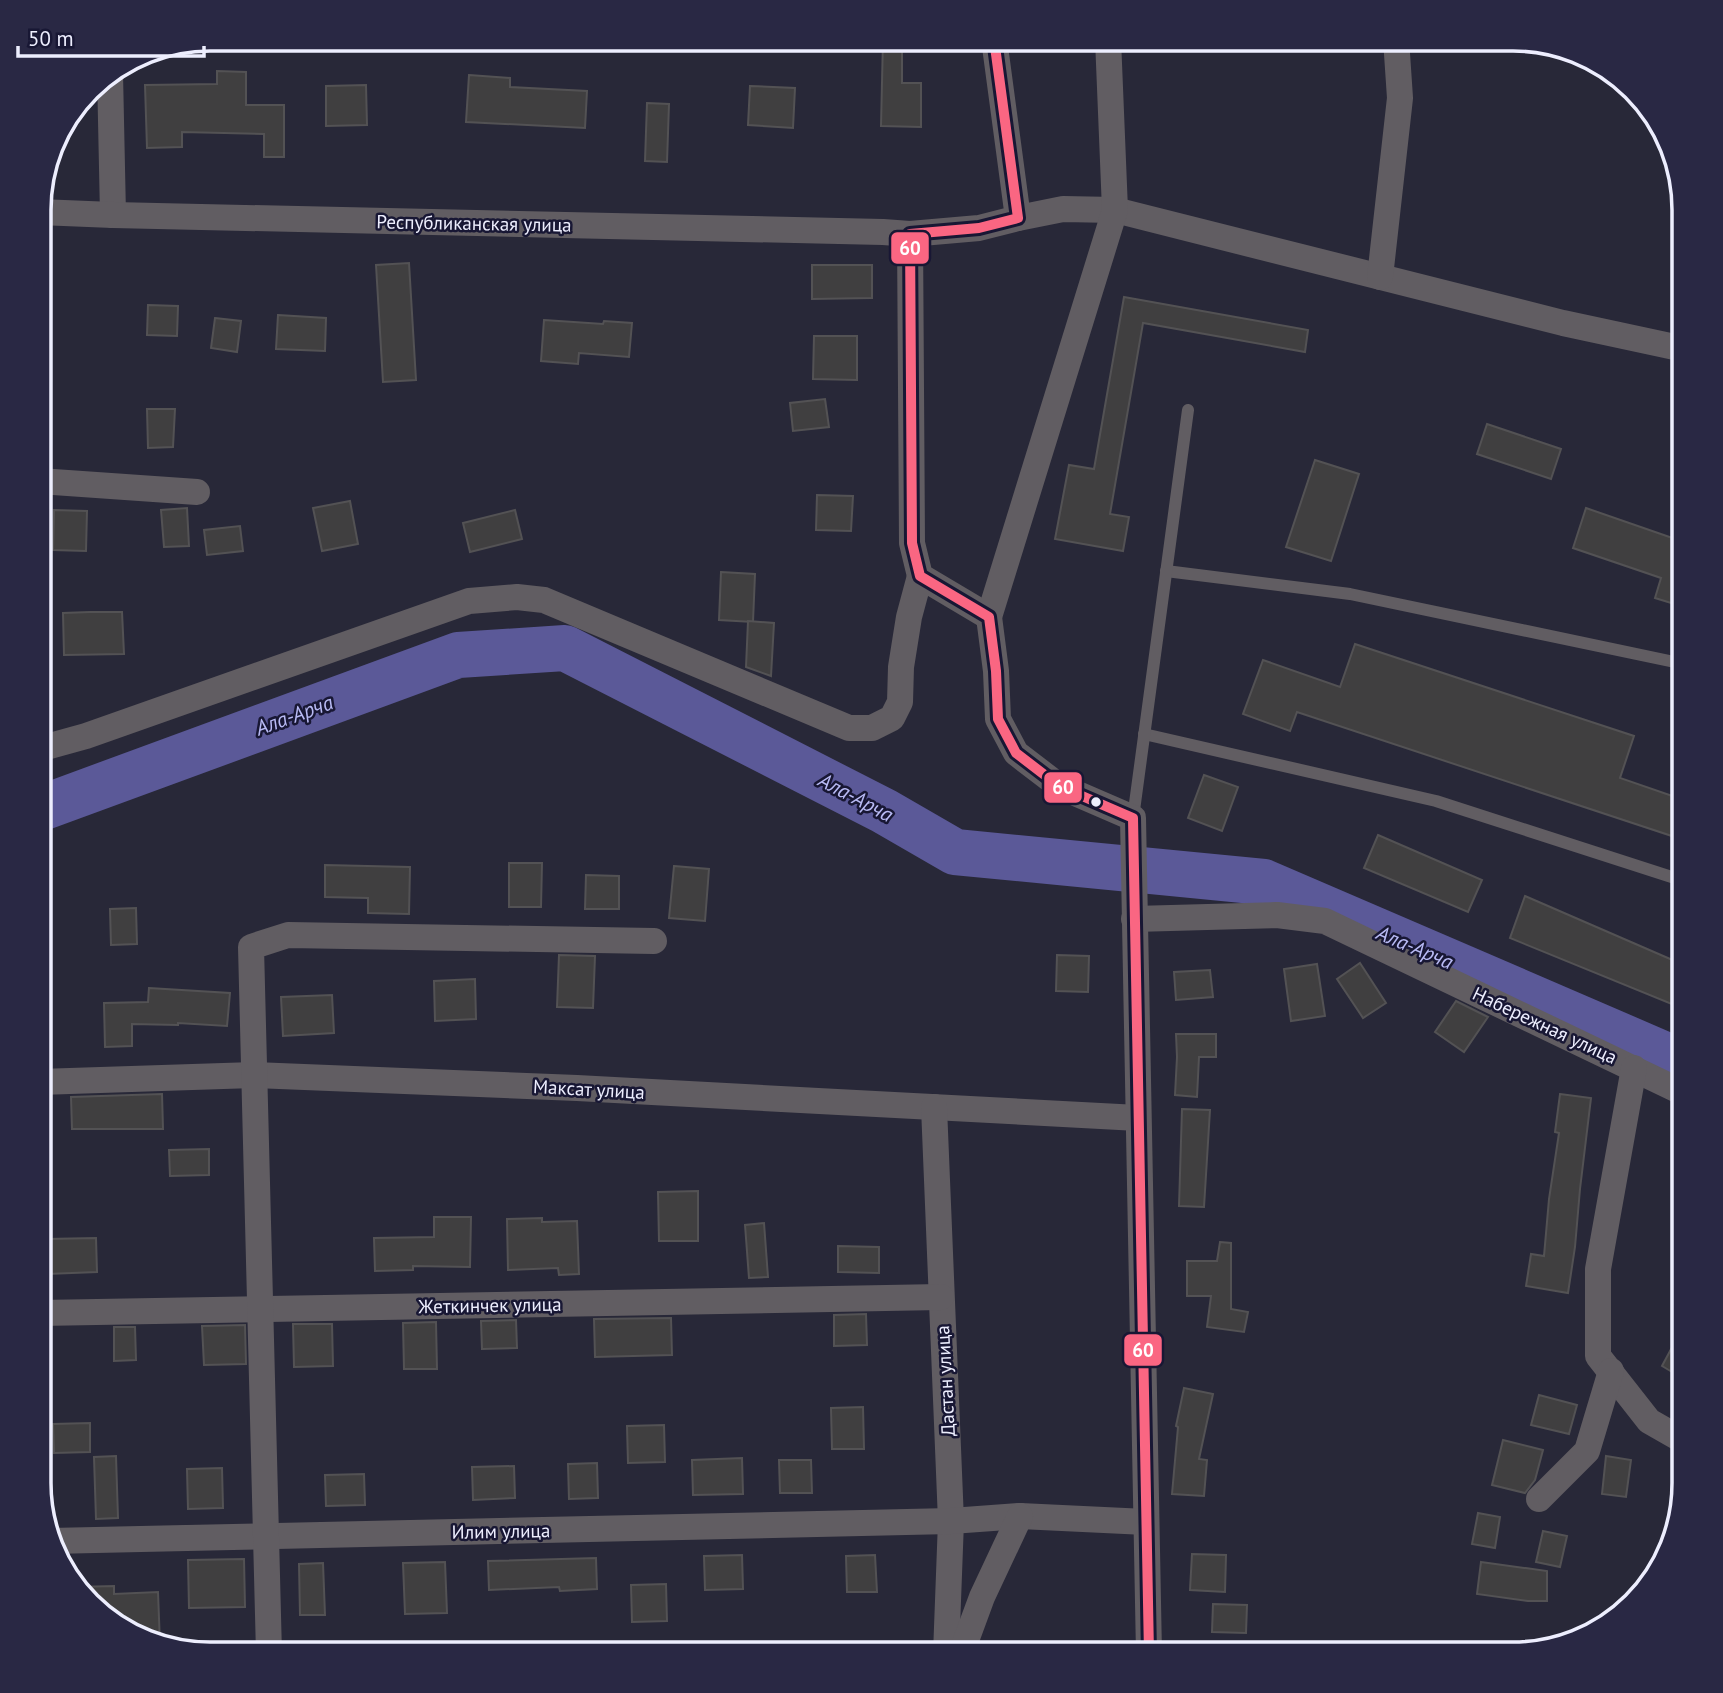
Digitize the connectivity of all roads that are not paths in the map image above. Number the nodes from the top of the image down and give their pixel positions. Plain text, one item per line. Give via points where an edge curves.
1 (996, 51) edge
2 (1108, 51) edge
3 (1397, 51) edge
4 (110, 86) edge
5 (1115, 210) junction
6 (51, 212) edge
7 (113, 215) junction
8 (1018, 218) junction
9 (910, 234) junction
10 (1380, 277) junction
11 (1672, 346) edge
12 (1188, 410) dead end
13 (51, 482) edge
14 (197, 492) dead end
15 (1166, 571) junction
16 (920, 576) junction
17 (989, 617) junction
18 (1672, 661) edge
19 (1144, 734) junction
20 (51, 746) edge
21 (1133, 818) junction
22 (1672, 877) edge
23 (1134, 919) junction
24 (654, 941) dead end
25 (1634, 1068) junction
26 (254, 1075) junction
27 (51, 1082) edge
28 (1672, 1087) edge
29 (934, 1107) junction
30 (1138, 1118) junction
31 (942, 1297) junction
32 (260, 1309) junction
33 (51, 1313) edge
34 (1611, 1371) junction
35 (1672, 1434) edge
36 (1539, 1499) dead end
37 (1020, 1516) junction
38 (951, 1521) junction
39 (1146, 1522) junction
40 (266, 1536) junction
41 (62, 1541) edge
42 (269, 1642) edge
43 (946, 1642) edge
44 (965, 1642) edge
45 (1149, 1642) edge

1 - 8 street
2 - 5 street
3 - 10 street via 1400,98
4 - 7 street
5 - 8 street, Республиканская улица via 1063,209
5 - 10 street, Республиканская улица
5 - 17 street
6 - 7 street, Республиканская улица
7 - 9 street, Республиканская улица
8 - 9 street, Республиканская улица via 979,228
9 - 16 street via 912,543
10 - 11 street, Республиканская улица
12 - 15 lane
13 - 14 street
15 - 18 lane via 1350,594
15 - 19 lane
16 - 17 street
16 - 20 street via 901,667 900,702 892,718 872,728 849,727 544,600 517,597 469,601
17 - 21 street via 998,719 1016,753 1059,786
19 - 21 lane
19 - 22 lane via 1436,801
21 - 23 street
23 - 25 street, Набережная улица via 1277,915 1325,921
23 - 30 street
24 - 26 street via 288,935 251,947
25 - 28 street, Набережная улица
25 - 34 street, Набережная улица via 1598,1269 1598,1356
26 - 27 street, Максат улица
26 - 29 street, Максат улица
26 - 32 street
29 - 30 street, Максат улица
29 - 31 street, Дастан улица
30 - 39 street
31 - 32 street, Жеткинчек улица
31 - 38 street, Дастан улица
32 - 33 street, Жеткинчек улица
32 - 40 street
34 - 35 street, Набережная улица via 1649,1421
34 - 36 street via 1587,1451
37 - 38 street, Илим улица
37 - 39 street, Илим улица
37 - 44 street
38 - 40 street, Илим улица
38 - 43 street, Дастан улица
39 - 45 street
40 - 41 street, Илим улица
40 - 42 street

